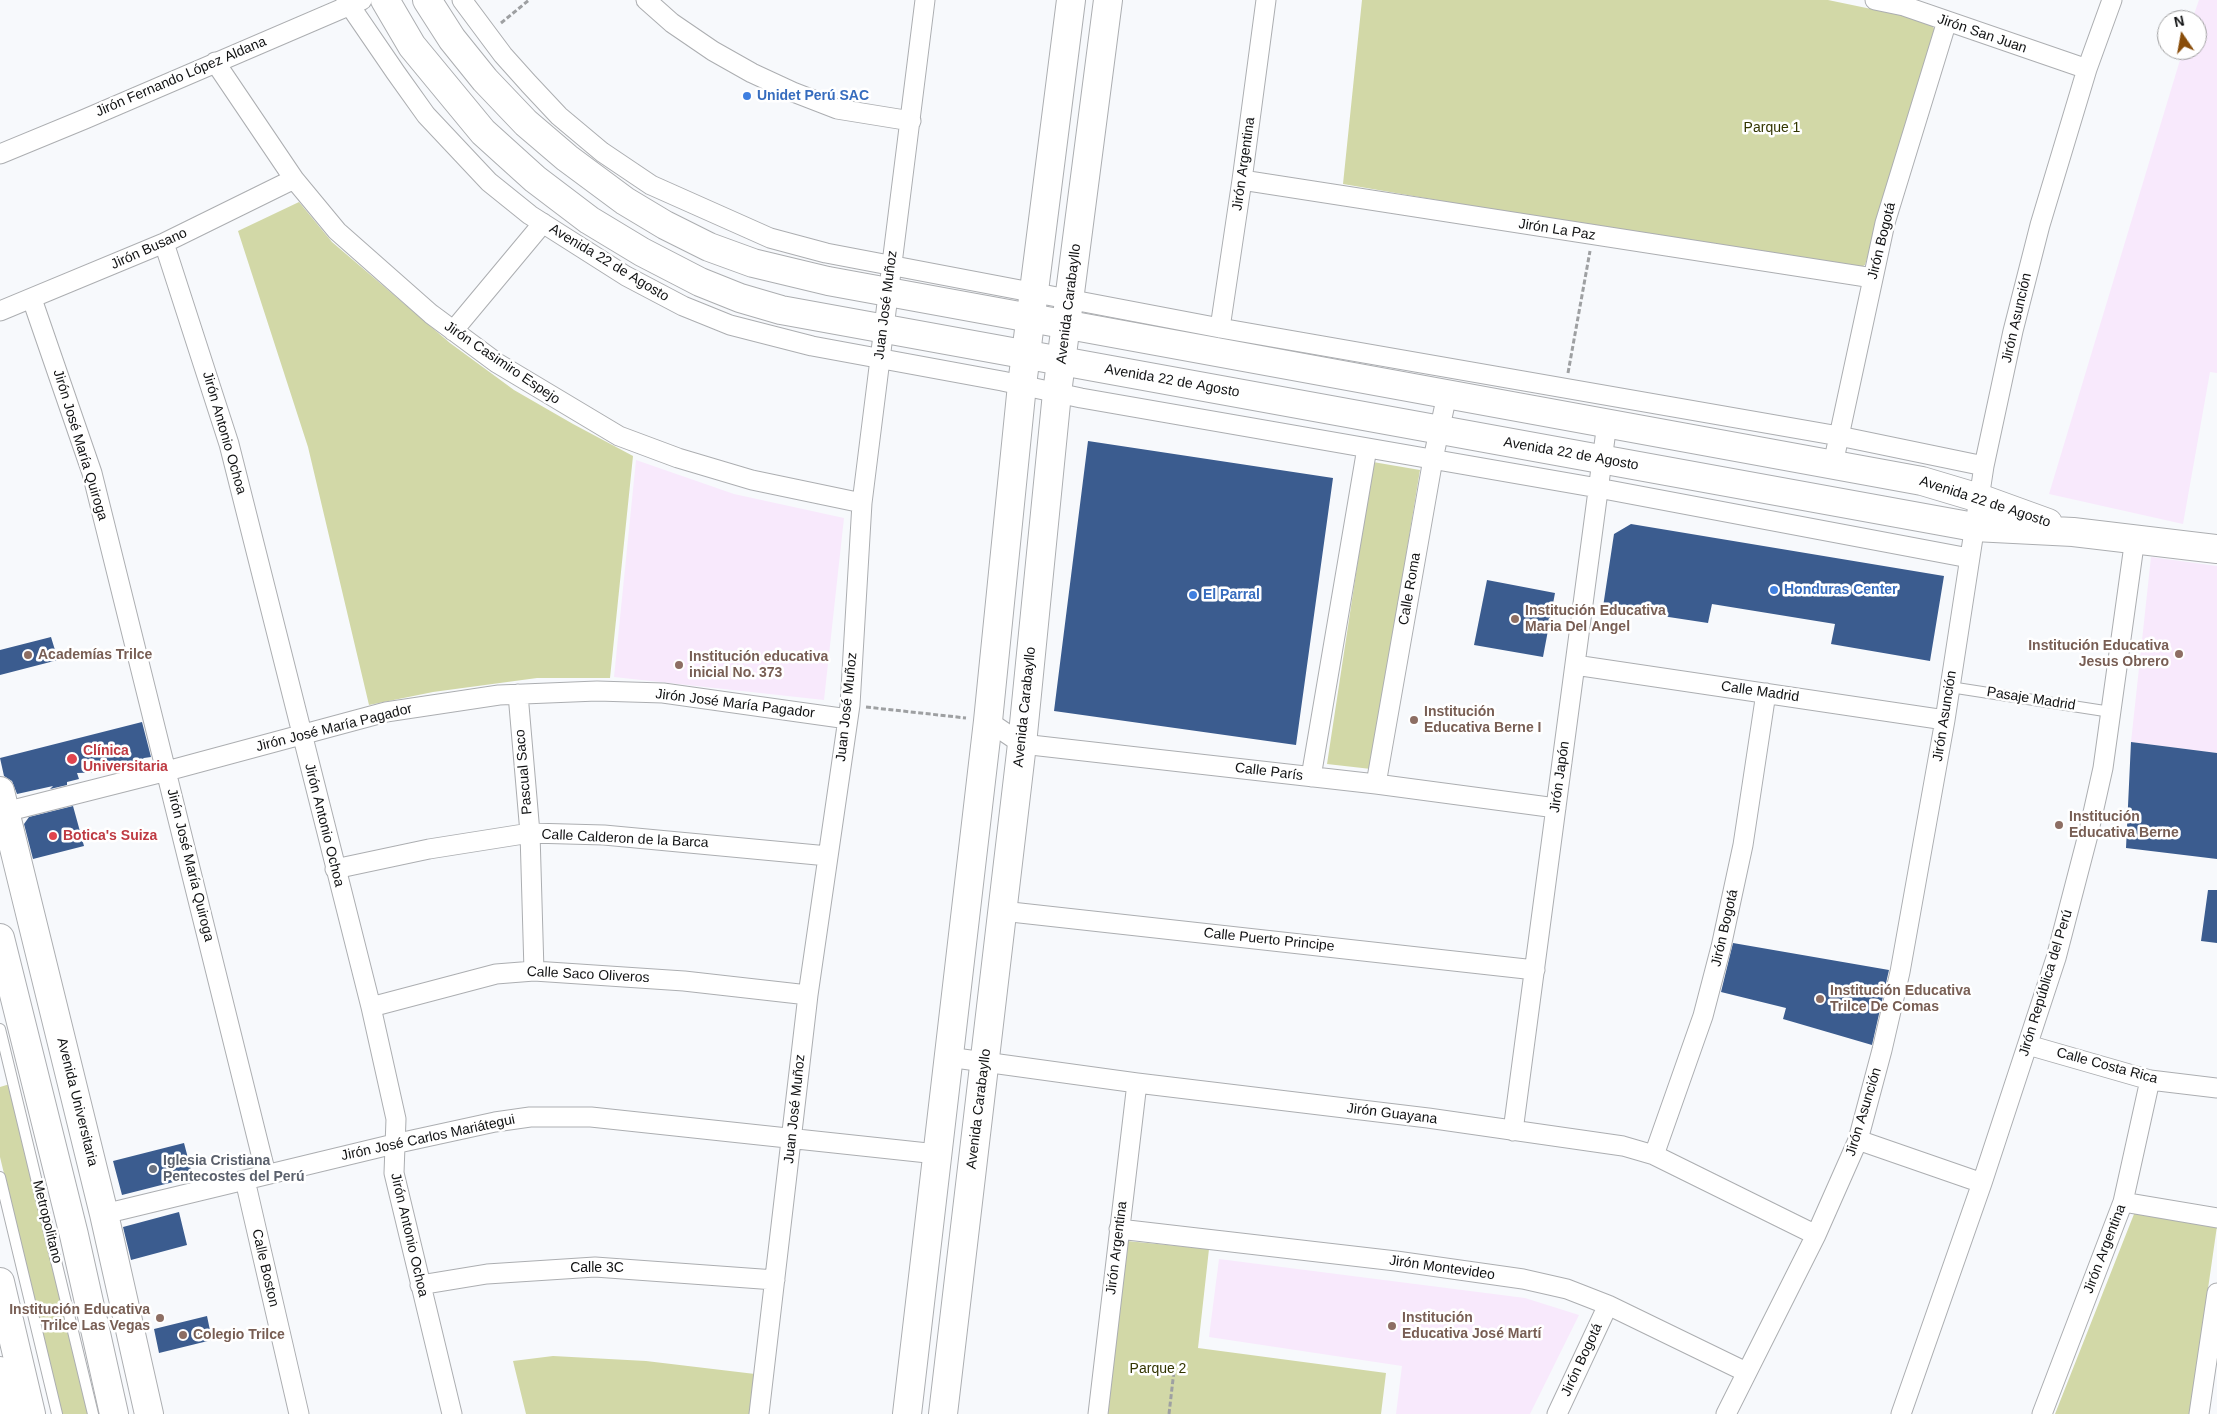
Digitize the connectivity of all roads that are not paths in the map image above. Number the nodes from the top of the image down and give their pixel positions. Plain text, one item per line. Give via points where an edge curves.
1 (385, 0) edge
2 (427, 0) edge
3 (462, 0) edge
4 (646, 0) edge
5 (925, 0) edge
6 (1071, 0) edge
7 (1108, 0) edge
8 (1266, 0) edge
9 (1875, 0) edge
10 (2112, 0) edge
11 (352, 2) edge
12 (1947, 22) junction
13 (215, 62) junction
14 (2088, 70) junction
15 (911, 121) junction
16 (0, 154) edge
17 (294, 179) junction
18 (1242, 180) junction
19 (542, 224) junction
20 (164, 243) junction
21 (891, 265) junction
22 (1872, 278) junction
23 (888, 291) junction
24 (32, 299) junction
25 (1033, 305) junction
26 (0, 311) edge
27 (1068, 312) junction
28 (1220, 328) junction
29 (883, 329) junction
30 (453, 331) junction
31 (1026, 355) junction
32 (879, 358) junction
33 (1061, 361) junction
34 (1022, 385) junction
35 (1057, 393) junction
36 (1447, 395) junction
37 (1607, 423) junction
38 (1439, 430) junction
39 (1839, 436) junction
40 (1367, 448) junction
41 (1433, 460) junction
42 (1602, 460) junction
43 (1833, 464) junction
44 (1984, 466) junction
45 (1598, 488) junction
46 (1979, 498) junction
47 (862, 503) junction
48 (1974, 527) junction
49 (2073, 532) junction
50 (2135, 538) junction
51 (2217, 548) edge
52 (1969, 558) junction
53 (1575, 665) junction
54 (1950, 687) junction
55 (1766, 693) junction
56 (518, 694) junction
57 (849, 712) junction
58 (2111, 712) junction
59 (1945, 720) junction
60 (988, 721) junction
61 (302, 734) junction
62 (1022, 744) junction
63 (167, 771) junction
64 (1311, 777) junction
65 (1376, 784) junction
66 (3, 802) edge
67 (1556, 808) junction
68 (530, 833) junction
69 (828, 856) junction
70 (335, 869) junction
71 (1002, 911) junction
72 (0, 938) edge
73 (1535, 970) junction
74 (534, 971) junction
75 (808, 995) junction
76 (371, 1007) junction
77 (0, 1029) edge
78 (2028, 1045) junction
79 (948, 1058) junction
80 (984, 1062) junction
81 (2150, 1080) junction
82 (1137, 1083) junction
83 (2217, 1088) edge
84 (1513, 1131) junction
85 (792, 1138) junction
86 (1858, 1140) junction
87 (394, 1144) junction
88 (937, 1154) junction
89 (1654, 1155) junction
90 (266, 1174) junction
91 (0, 1177) edge
92 (245, 1180) junction
93 (1982, 1183) junction
94 (2123, 1202) junction
95 (104, 1214) junction
96 (2217, 1218) edge
97 (1119, 1229) junction
98 (1816, 1235) junction
99 (775, 1280) junction
100 (0, 1282) edge
101 (420, 1285) junction
102 (2217, 1293) edge
103 (1608, 1305) junction
104 (0, 1371) edge
105 (1746, 1372) junction
106 (10, 1414) edge
107 (31, 1414) edge
108 (57, 1414) edge
109 (93, 1414) edge
110 (114, 1414) edge
111 (149, 1414) edge
112 (300, 1414) edge
113 (452, 1414) edge
114 (759, 1414) edge
115 (907, 1414) edge
116 (943, 1414) edge
117 (1098, 1414) edge
118 (1557, 1414) edge
119 (1726, 1414) edge
120 (1900, 1414) edge
121 (2042, 1414) edge
122 (2199, 1414) edge

1 - 29 main road, Avenida 22 de Agosto via 412,46 482,132 535,179 589,220 700,282 740,298 781,310
2 - 23 main road, Avenida 22 de Agosto via 452,39 485,80 526,123 625,201 709,248 752,263 788,273
3 - 21 street, Avenida 22 de Agosto via 502,55 559,116 602,152 651,185 770,238
4 - 15 street via 672,23 713,51 785,88 837,109
5 - 15 street, Juan José Muñoz
6 - 25 main road
7 - 27 main road, Avenida Carabayllo
8 - 18 street, Jirón Argentina
9 - 12 street, Jirón San Juan via 1904,6
10 - 14 street, Jirón Asunción
11 - 13 street, Jirón Fernando López Aldana
11 - 19 street, Avenida 22 de Agosto via 426,114 489,182
12 - 14 street, Jirón San Juan
12 - 22 street, Jirón Bogotá via 1885,223
13 - 16 street, Jirón Fernando López Aldana
13 - 17 street, Jirón Casimiro Espejo
14 - 44 street, Jirón Asunción via 2040,225
15 - 21 street, Juan José Muñoz
17 - 20 street, Jirón Busano
17 - 30 street, Jirón Casimiro Espejo via 337,231
18 - 22 street, Jirón La Paz
18 - 28 street, Jirón Argentina
19 - 30 street
19 - 32 street, Avenida 22 de Agosto via 626,276 683,306 730,325 812,346
20 - 24 street, Jirón Busano
20 - 61 street, Jirón Antonio Ochoa via 230,444
21 - 23 street, Juan José Muñoz
21 - 25 street, Avenida 22 de Agosto
22 - 39 street, Jirón Bogotá
23 - 25 main road, Avenida 22 de Agosto
23 - 29 street, Juan José Muñoz
24 - 26 street, Jirón Busano
24 - 63 street, Jirón José María Quiroga via 92,473
25 - 27 main road, Avenida 22 de Agosto
25 - 31 main road
27 - 28 street, Avenida 22 de Agosto
27 - 33 main road, Avenida Carabayllo
27 - 36 main road, Avenida 22 de Agosto
28 - 39 street, Avenida 22 de Agosto
29 - 31 main road, Avenida 22 de Agosto
29 - 32 street, Juan José Muñoz
30 - 47 street, Jirón Casimiro Espejo via 497,363 619,436 752,480
31 - 33 main road, Avenida 22 de Agosto
31 - 34 main road
32 - 34 street, Avenida 22 de Agosto
32 - 47 street, Juan José Muñoz
33 - 35 main road, Avenida Carabayllo
33 - 38 main road, Avenida 22 de Agosto
34 - 35 street, Avenida 22 de Agosto
34 - 60 main road
35 - 40 street, Avenida 22 de Agosto
35 - 62 main road, Avenida Carabayllo
36 - 37 main road, Avenida 22 de Agosto
36 - 38 street, Calle Roma
37 - 42 street, Jirón Japón
37 - 43 main road, Avenida 22 de Agosto
38 - 41 street, Calle Roma
38 - 42 main road, Avenida 22 de Agosto
39 - 43 street, Jirón Bogotá
39 - 44 street, Avenida 22 de Agosto
40 - 41 street, Avenida 22 de Agosto
40 - 64 street
41 - 45 street, Avenida 22 de Agosto
41 - 65 street, Calle Roma
42 - 45 street, Jirón Japón
42 - 48 main road, Avenida 22 de Agosto
43 - 46 main road, Avenida 22 de Agosto via 1922,481
44 - 46 street, Jirón Asunción
45 - 52 street, Avenida 22 de Agosto
45 - 53 street, Jirón Japón
46 - 48 street, Jirón Asunción
46 - 49 main road, Avenida 22 de Agosto
47 - 57 street, Juan José Muñoz
48 - 49 main road, Avenida 22 de Agosto
48 - 52 street, Jirón Asunción
49 - 50 main road, Avenida 22 de Agosto
50 - 51 main road, Avenida 22 de Agosto
50 - 58 street, Jirón República del Perú
52 - 54 street, Jirón Asunción
53 - 55 street, Calle Madrid
53 - 67 street, Jirón Japón
54 - 58 lane, Pasaje Madrid
54 - 59 street, Jirón Asunción
55 - 59 street, Calle Madrid
55 - 89 street, Jirón Bogotá via 1743,845 1721,947 1703,1016
56 - 57 street, Jirón José María Pagador via 663,693
56 - 61 street, Jirón José María Pagador via 386,712
56 - 68 street, Pascual Saco
57 - 69 street, Juan José Muñoz
58 - 78 street, Jirón República del Perú via 2088,835 2056,958
59 - 86 street, Jirón Asunción via 1900,972
60 - 62 street, Calle París
60 - 79 main road
61 - 63 street, Jirón José María Pagador
61 - 70 street, Jirón Antonio Ochoa
62 - 64 street, Calle París
62 - 71 main road, Avenida Carabayllo
63 - 66 street, Jirón José María Pagador
63 - 90 street, Jirón José María Quiroga
64 - 65 street, Calle París
65 - 67 street, Calle París
66 - 95 main road, Avenida Universitaria
67 - 73 street, Jirón Japón
68 - 69 street, Calle Calderon de la Barca via 614,836
68 - 70 street, Calle Calderon de la Barca
68 - 74 street, Pascual Saco
69 - 75 street, Juan José Muñoz
70 - 76 street, Jirón Antonio Ochoa
71 - 73 street, Calle Puerto Principe
71 - 80 main road, Avenida Carabayllo
72 - 110 main road via 74,1234
73 - 84 street, Jirón Japón
74 - 75 street, Calle Saco Oliveros via 684,981
74 - 76 street, Calle Saco Oliveros via 496,974
75 - 85 street, Juan José Muñoz
76 - 87 street, Jirón Antonio Ochoa via 396,1119
77 - 109 lane, Metropolitano
78 - 81 street, Calle Costa Rica
78 - 93 street, Jirón República del Perú
79 - 80 street, Jirón Guayana
79 - 88 main road
80 - 82 street, Jirón Guayana
80 - 116 main road, Avenida Carabayllo
81 - 83 street, Calle Costa Rica
81 - 94 street, Jirón Argentina
82 - 84 street, Jirón Guayana
82 - 97 street, Jirón Argentina
84 - 89 street, Jirón Guayana via 1623,1146
85 - 87 street, Jirón José Carlos Mariátegui via 682,1125 560,1116 496,1122
85 - 88 street, Jirón José Carlos Mariátegui
85 - 99 street, Juan José Muñoz
86 - 93 street
86 - 98 street, Jirón Asunción
87 - 90 street, Jirón José Carlos Mariátegui
87 - 101 street, Jirón Antonio Ochoa via 394,1173
88 - 115 main road
89 - 98 street, Jirón Guayana
90 - 92 street, Jirón José Carlos Mariátegui
91 - 108 lane
92 - 95 street, Jirón José Carlos Mariátegui
92 - 112 street, Calle Boston
93 - 120 street, Jirón República del Perú
94 - 96 street
94 - 121 street, Jirón Argentina
95 - 111 main road, Avenida Universitaria
97 - 103 street, Jirón Montevideo via 1523,1279 1567,1288
97 - 117 street, Jirón Argentina
98 - 105 street, Jirón Asunción
99 - 101 street, Calle 3C via 595,1267 488,1274
99 - 114 street, Juan José Muñoz
100 - 107 main road
101 - 113 street, Jirón Antonio Ochoa
102 - 122 street
103 - 105 street, Jirón Montevideo
103 - 118 street, Jirón Bogotá
104 - 106 main road
105 - 119 street, Jirón Asunción

